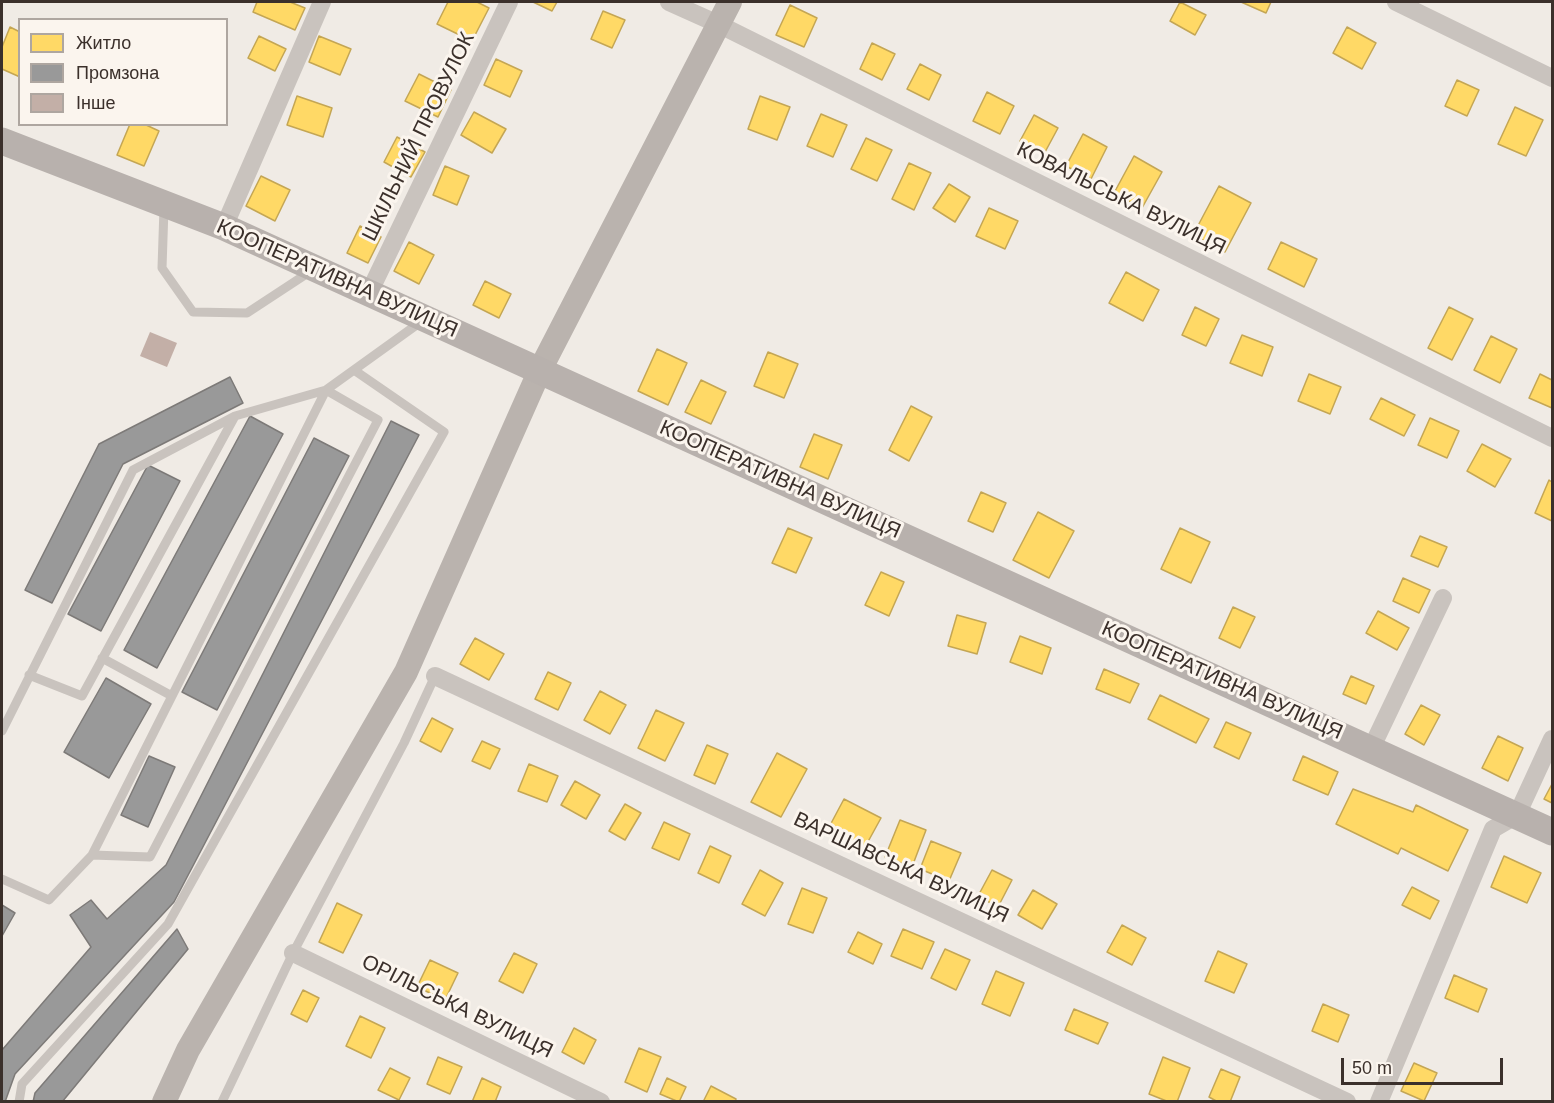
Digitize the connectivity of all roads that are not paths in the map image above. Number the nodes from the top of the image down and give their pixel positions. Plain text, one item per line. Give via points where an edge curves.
1 (322, 2) edge
2 (508, 2) edge
3 (669, 2) edge
4 (730, 2) edge
5 (1396, 2) edge
6 (718, 24) junction
7 (1552, 78) edge
8 (2, 141) edge
9 (164, 203) junction
10 (224, 227) junction
11 (314, 268) junction
12 (369, 293) junction
13 (426, 318) junction
14 (354, 370) junction
15 (540, 370) junction
16 (326, 390) junction
17 (235, 416) junction
18 (1552, 438) edge
19 (1443, 598) dead end
20 (102, 658) junction
21 (30, 675) junction
22 (435, 676) joint
23 (172, 696) junction
24 (2, 731) edge
25 (1552, 739) edge
26 (1371, 748) junction
27 (1517, 814) junction
28 (1552, 832) edge
29 (92, 855) junction
30 (2, 879) edge
31 (293, 953) junction
32 (19, 1101) edge
33 (164, 1101) edge
34 (222, 1101) edge
35 (601, 1101) edge
36 (1347, 1101) edge
37 (1379, 1101) edge

1 - 10 street
2 - 12 street, ШКІЛЬНИЙ ПРОВУЛОК
3 - 6 street, КОВАЛЬСЬКА ВУЛИЦЯ
4 - 6 street
5 - 7 street
6 - 15 street
6 - 18 street, КОВАЛЬСЬКА ВУЛИЦЯ
8 - 9 main road, КООПЕРАТИВНА ВУЛИЦЯ
9 - 10 main road, КООПЕРАТИВНА ВУЛИЦЯ
9 - 11 lane via 162,268 193,312 247,313
10 - 11 main road, КООПЕРАТИВНА ВУЛИЦЯ
11 - 12 main road, КООПЕРАТИВНА ВУЛИЦЯ
12 - 13 main road, КООПЕРАТИВНА ВУЛИЦЯ
13 - 14 lane
13 - 15 main road, КООПЕРАТИВНА ВУЛИЦЯ
14 - 16 lane
14 - 32 lane via 444,432 168,924 22,1084
15 - 26 main road, КООПЕРАТИВНА ВУЛИЦЯ
15 - 33 street via 406,672 188,1050
16 - 17 lane
16 - 23 lane
16 - 29 lane via 378,420 150,857
17 - 20 lane
17 - 21 lane via 133,470
19 - 26 street
20 - 21 lane via 82,696
20 - 23 lane
21 - 24 lane
22 - 31 lane
22 - 36 street, ВАРШАВСЬКА ВУЛИЦЯ
23 - 29 lane
25 - 27 street
26 - 27 main road, КООПЕРАТИВНА ВУЛИЦЯ
27 - 28 main road, КООПЕРАТИВНА ВУЛИЦЯ
27 - 37 street via 1492,829
29 - 30 lane via 49,900
31 - 34 lane
31 - 35 street, ОРІЛЬСЬКА ВУЛИЦЯ

